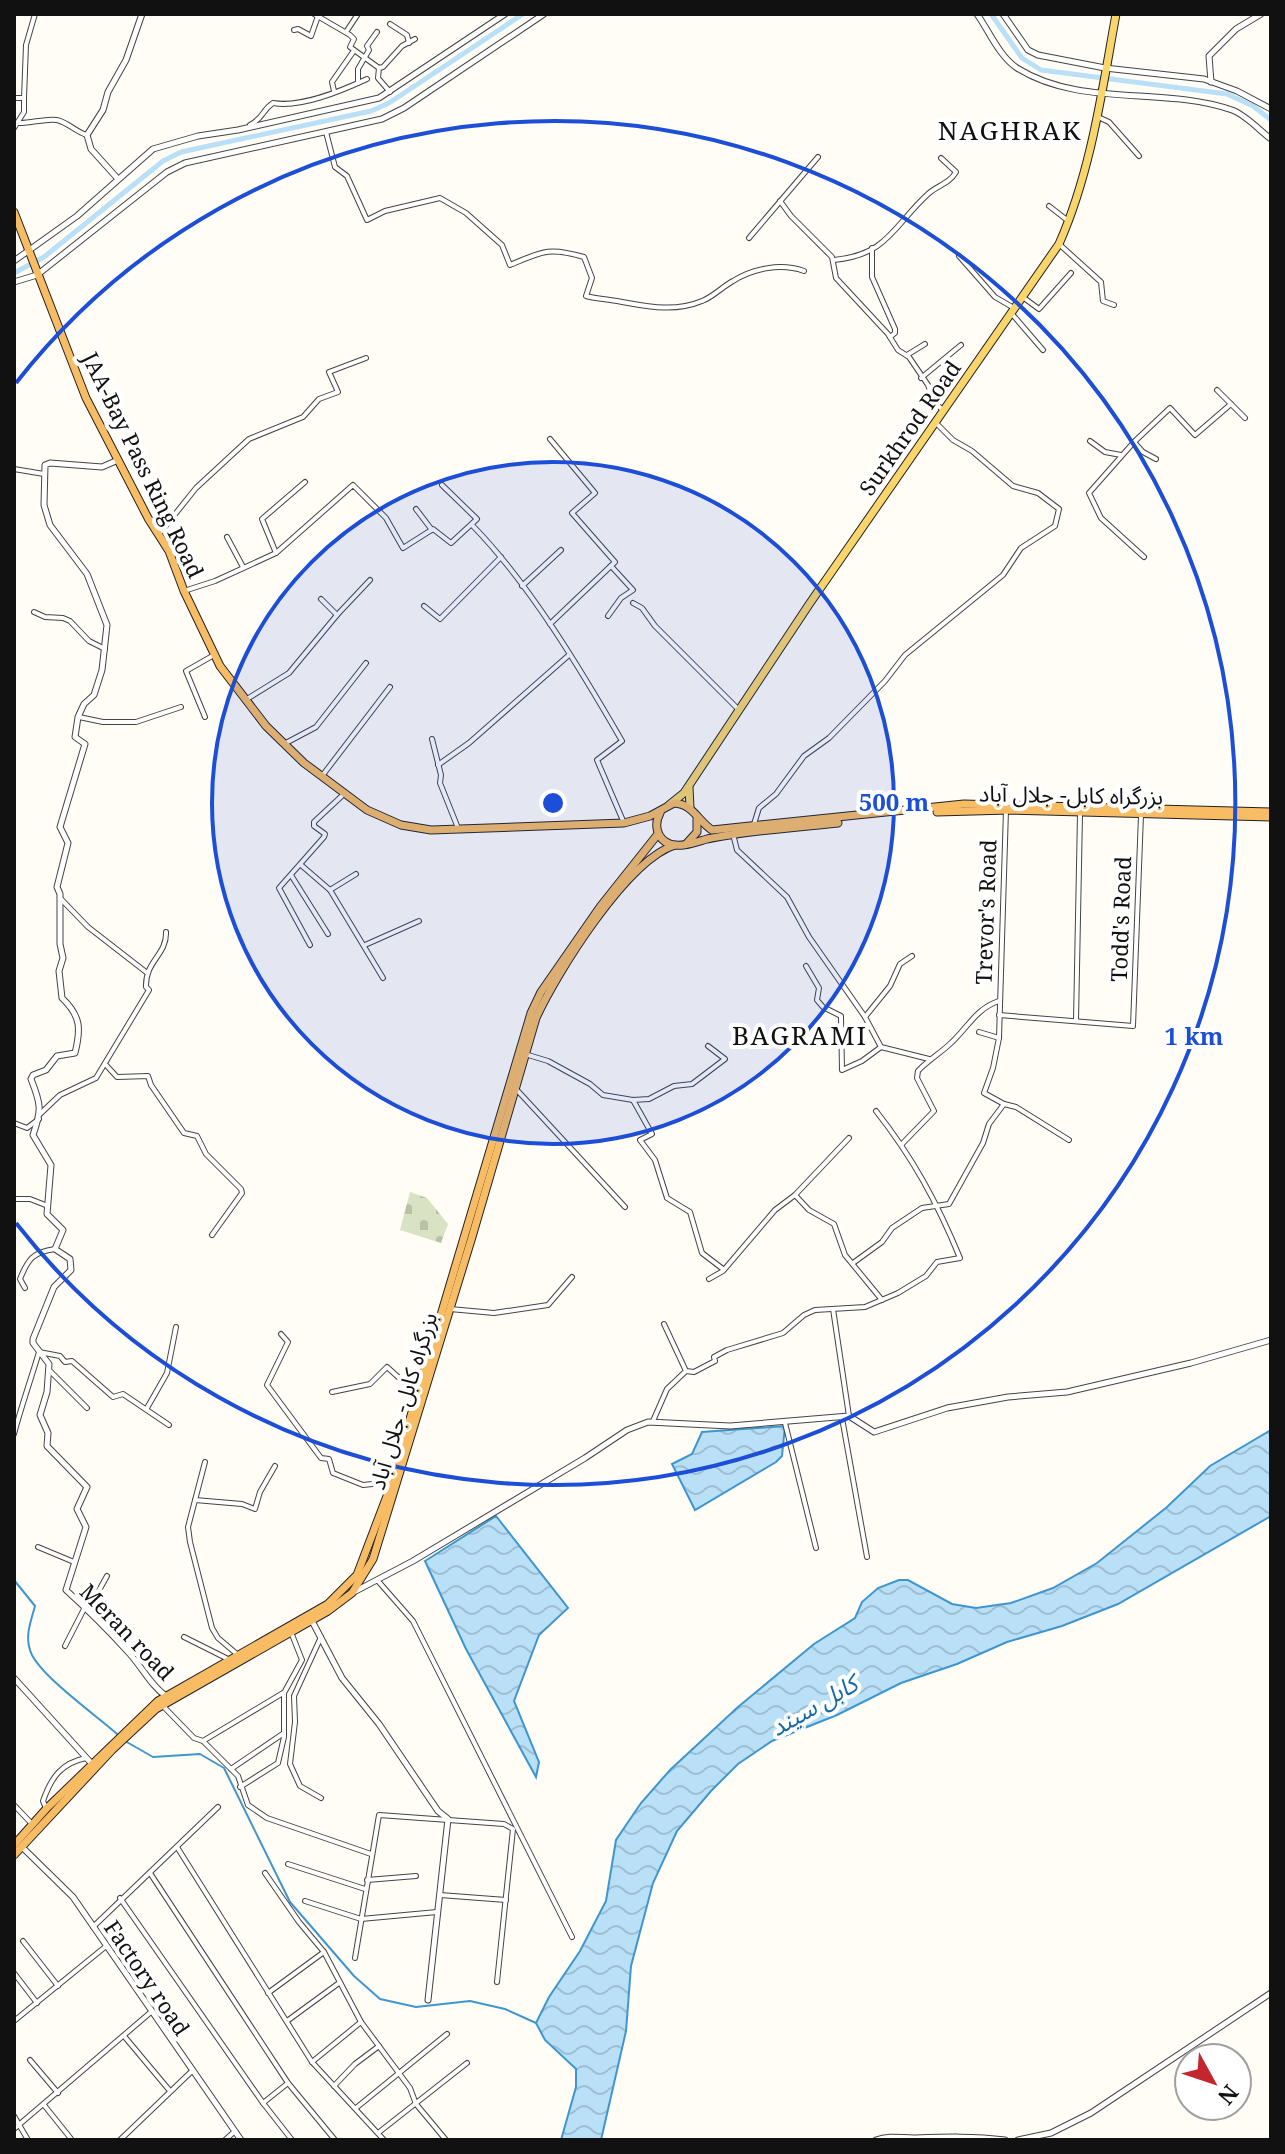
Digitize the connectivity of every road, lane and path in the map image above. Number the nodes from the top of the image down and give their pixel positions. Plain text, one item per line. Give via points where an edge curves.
1 (35, 14) edge
2 (142, 14) edge
3 (358, 14) edge
4 (505, 14) edge
5 (544, 14) edge
6 (977, 14) edge
7 (1003, 14) edge
8 (1116, 14) edge
9 (1261, 14) edge
10 (317, 15) edge
11 (390, 24) dead end
12 (294, 30) dead end
13 (346, 32) junction
14 (377, 32) dead end
15 (415, 39) dead end
16 (409, 43) junction
17 (367, 46) junction
18 (356, 53) junction
19 (365, 58) junction
20 (379, 68) junction
21 (1105, 68) junction
22 (367, 79) dead end
23 (1211, 82) junction
24 (358, 83) junction
25 (334, 91) junction
26 (390, 92) junction
27 (1101, 92) junction
28 (14, 98) edge
29 (24, 98) junction
30 (1271, 109) edge
31 (1098, 117) junction
32 (16, 125) edge
33 (245, 128) junction
34 (326, 132) junction
35 (87, 135) junction
36 (1271, 139) edge
37 (1139, 156) dead end
38 (818, 157) dead end
39 (941, 158) dead end
40 (118, 179) junction
41 (780, 201) junction
42 (1049, 206) dead end
43 (14, 212) edge
44 (1069, 222) junction
45 (749, 238) dead end
46 (1059, 244) junction
47 (872, 248) junction
48 (29, 252) junction
49 (959, 256) dead end
50 (834, 260) junction
51 (14, 261) edge
52 (804, 271) dead end
53 (1071, 273) dead end
54 (37, 275) junction
55 (14, 282) edge
56 (1024, 298) junction
57 (1114, 305) dead end
58 (1014, 312) junction
59 (890, 337) junction
60 (925, 344) dead end
61 (961, 345) dead end
62 (1043, 350) dead end
63 (906, 356) junction
64 (366, 358) dead end
65 (921, 378) junction
66 (1217, 390) dead end
67 (1231, 404) junction
68 (944, 411) junction
69 (1245, 418) dead end
70 (935, 422) junction
71 (550, 439) dead end
72 (1090, 441) dead end
73 (1134, 442) junction
74 (1121, 455) junction
75 (1156, 459) dead end
76 (118, 460) junction
77 (14, 469) edge
78 (44, 474) junction
79 (305, 482) dead end
80 (442, 485) dead end
81 (416, 509) dead end
82 (472, 525) junction
83 (432, 530) junction
84 (160, 534) junction
85 (227, 537) dead end
86 (561, 550) dead end
87 (276, 553) junction
88 (501, 557) junction
89 (1144, 557) dead end
90 (611, 566) junction
91 (243, 567) junction
92 (370, 580) dead end
93 (521, 586) junction
94 (184, 591) junction
95 (321, 599) dead end
96 (633, 603) dead end
97 (424, 606) dead end
98 (34, 612) dead end
99 (337, 615) junction
100 (608, 616) dead end
101 (550, 624) junction
102 (105, 649) junction
103 (214, 655) junction
104 (569, 655) junction
105 (366, 663) dead end
106 (390, 687) dead end
107 (245, 700) junction
108 (181, 707) dead end
109 (738, 709) junction
110 (78, 717) junction
111 (205, 717) dead end
112 (432, 739) dead end
113 (284, 744) junction
114 (438, 765) junction
115 (322, 776) junction
116 (689, 785) junction
117 (345, 793) junction
118 (669, 805) junction
119 (690, 808) junction
120 (1006, 810) junction
121 (661, 811) junction
122 (1080, 811) junction
123 (1142, 813) junction
124 (1271, 814) edge
125 (697, 818) junction
126 (639, 820) junction
127 (624, 823) junction
128 (753, 827) junction
129 (459, 829) junction
130 (657, 832) junction
131 (733, 834) junction
132 (678, 845) junction
133 (300, 865) junction
134 (356, 874) dead end
135 (291, 875) junction
136 (330, 890) junction
137 (59, 897) junction
138 (602, 908) junction
139 (419, 921) dead end
140 (166, 932) dead end
141 (328, 934) dead end
142 (310, 945) dead end
143 (365, 945) junction
144 (912, 956) dead end
145 (806, 966) dead end
146 (146, 972) junction
147 (383, 978) dead end
148 (999, 1001) junction
149 (999, 1015) junction
150 (865, 1017) junction
151 (1076, 1021) junction
152 (979, 1032) dead end
153 (999, 1038) junction
154 (708, 1046) dead end
155 (881, 1047) junction
156 (522, 1053) junction
157 (929, 1059) junction
158 (106, 1065) junction
159 (516, 1089) junction
160 (633, 1100) junction
161 (1004, 1104) junction
162 (876, 1111) dead end
163 (40, 1116) junction
164 (14, 1123) edge
165 (849, 1138) dead end
166 (1069, 1140) dead end
167 (902, 1144) junction
168 (795, 1195) junction
169 (14, 1199) edge
170 (48, 1206) junction
171 (939, 1206) junction
172 (625, 1207) dead end
173 (212, 1235) dead end
174 (469, 1236) junction
175 (55, 1249) junction
176 (853, 1263) junction
177 (723, 1269) junction
178 (572, 1277) dead end
179 (709, 1279) dead end
180 (25, 1288) dead end
181 (882, 1300) junction
182 (449, 1304) junction
183 (833, 1309) junction
184 (664, 1324) dead end
185 (176, 1327) dead end
186 (281, 1334) dead end
187 (1271, 1340) edge
188 (39, 1352) junction
189 (49, 1370) junction
190 (686, 1371) junction
191 (426, 1378) junction
192 (332, 1392) dead end
193 (417, 1394) junction
194 (87, 1408) dead end
195 (147, 1408) junction
196 (846, 1417) junction
197 (15, 1421) edge
198 (653, 1421) junction
199 (785, 1423) junction
200 (169, 1425) dead end
201 (14, 1434) edge
202 (205, 1462) dead end
203 (275, 1466) dead end
204 (391, 1482) junction
205 (195, 1500) junction
206 (381, 1522) junction
207 (38, 1547) dead end
208 (816, 1548) dead end
209 (867, 1557) dead end
210 (74, 1562) junction
211 (366, 1573) junction
212 (107, 1576) dead end
213 (376, 1582) junction
214 (352, 1593) junction
215 (86, 1608) junction
216 (312, 1621) junction
217 (291, 1632) junction
218 (322, 1635) junction
219 (184, 1637) dead end
220 (65, 1646) dead end
221 (228, 1659) junction
222 (239, 1659) junction
223 (14, 1678) edge
224 (284, 1693) junction
225 (166, 1700) junction
226 (284, 1733) junction
227 (203, 1741) junction
228 (91, 1763) junction
229 (231, 1769) junction
230 (240, 1787) junction
231 (321, 1798) dead end
232 (14, 1805) edge
233 (218, 1807) dead end
234 (49, 1810) junction
235 (448, 1819) junction
236 (32, 1824) junction
237 (17, 1845) edge
238 (177, 1847) junction
239 (371, 1854) junction
240 (14, 1855) edge
241 (288, 1864) dead end
242 (150, 1873) junction
243 (265, 1873) dead end
244 (416, 1876) dead end
245 (367, 1880) junction
246 (366, 1890) junction
247 (439, 1895) junction
248 (120, 1898) junction
249 (506, 1900) junction
250 (305, 1901) dead end
251 (437, 1912) junction
252 (361, 1919) junction
253 (93, 1927) junction
254 (572, 1937) dead end
255 (23, 1941) dead end
256 (105, 1947) junction
257 (324, 1952) junction
258 (355, 1958) dead end
259 (14, 1973) edge
260 (497, 1982) dead end
261 (339, 1983) junction
262 (58, 1986) junction
263 (268, 1993) junction
264 (1271, 1993) edge
265 (428, 2000) dead end
266 (37, 2003) junction
267 (151, 2012) junction
268 (14, 2021) edge
269 (287, 2021) junction
270 (361, 2022) junction
271 (447, 2034) dead end
272 (124, 2036) junction
273 (379, 2046) junction
274 (30, 2060) dead end
275 (312, 2062) junction
276 (467, 2063) dead end
277 (192, 2071) junction
278 (399, 2073) junction
279 (288, 2083) junction
280 (334, 2086) junction
281 (170, 2091) junction
282 (58, 2093) junction
283 (263, 2103) junction
284 (416, 2104) junction
285 (44, 2105) junction
286 (356, 2108) junction
287 (14, 2116) edge
288 (21, 2125) junction
289 (14, 2129) edge
290 (234, 2132) junction
291 (378, 2133) junction
292 (28, 2140) edge
293 (72, 2140) edge
294 (120, 2140) edge
295 (225, 2140) edge
296 (241, 2140) edge
297 (292, 2140) edge
298 (335, 2140) edge
299 (384, 2140) edge
300 (446, 2140) edge
301 (876, 2140) edge
302 (1005, 2140) edge
303 (1018, 2140) edge

1 - 29 street via 26,45
2 - 35 street via 126,60
3 - 13 street
4 - 26 street
5 - 34 street via 404,108 382,119
6 - 27 street via 1015,67 1046,82
7 - 21 street via 1028,50
8 - 21 main road, Surkhrod Road
9 - 23 street via 1236,29 1209,56
10 - 12 street via 311,36
10 - 13 street
11 - 16 street via 407,35
13 - 18 street via 354,39 350,47
14 - 17 street
15 - 16 street
16 - 20 street
17 - 18 street
17 - 19 street
18 - 19 street
18 - 25 street via 332,82
19 - 20 street
19 - 24 street
20 - 26 street via 378,78
21 - 23 street
21 - 27 main road, Surkhrod Road
22 - 24 street
23 - 30 street
24 - 25 street
25 - 33 street via 292,106 273,103 262,119
26 - 33 street
27 - 31 main road, Surkhrod Road
27 - 36 street via 1235,111
28 - 29 street
29 - 32 street
31 - 37 street
31 - 44 main road, Surkhrod Road
32 - 35 street via 54,120
33 - 40 street via 153,149
34 - 52 street via 335,167 347,176 367,220 440,198 502,245 510,265 558,249 584,257 592,278 586,296 675,308 703,301 753,272 787,265
34 - 54 street via 185,163
35 - 40 street via 91,149
38 - 41 street
39 - 47 street via 955,174 929,193 887,240
40 - 48 street
41 - 45 street
41 - 50 street
42 - 44 street
43 - 48 highway
44 - 46 main road, Surkhrod Road
46 - 56 main road, Surkhrod Road
46 - 57 street via 1101,282 1103,301
47 - 50 street
47 - 59 street via 872,277 895,329
48 - 51 street
48 - 54 highway, JAA-Bay Pass Ring Road
49 - 58 street
50 - 59 street via 836,278
53 - 56 street via 1039,309
54 - 55 street
54 - 76 highway, JAA-Bay Pass Ring Road via 86,398
56 - 58 main road, Surkhrod Road
58 - 62 street
58 - 68 main road, Surkhrod Road
59 - 63 street
60 - 63 street
61 - 65 street
63 - 65 street
64 - 84 street via 329,372 338,392 319,399 303,417 249,439 196,488
65 - 68 street
66 - 67 street
67 - 69 street
67 - 73 street via 1195,435 1170,408
68 - 70 main road, Surkhrod Road
70 - 109 main road, Surkhrod Road
70 - 128 street via 1013,486 1038,493 1059,509 1055,526 1021,548 1003,575 905,655 829,738 804,756 759,808
71 - 90 street via 595,493 572,513 614,562
72 - 74 street
73 - 74 street
73 - 75 street
74 - 89 street via 1088,495 1104,521
76 - 78 street via 102,467 50,463
76 - 84 highway, JAA-Bay Pass Ring Road
77 - 78 street
78 - 102 street via 50,525 89,577 106,622
79 - 87 street via 262,519
80 - 82 street via 477,518
81 - 83 street
82 - 83 street via 450,543
82 - 88 street
83 - 87 street via 403,548 386,518 353,485
84 - 94 highway, JAA-Bay Pass Ring Road
85 - 91 street
86 - 93 street
87 - 91 street
88 - 93 street
88 - 97 street via 440,619
90 - 100 street via 633,590
90 - 101 street
91 - 94 street
92 - 99 street
93 - 101 street
94 - 103 highway, JAA-Bay Pass Ring Road
95 - 99 street
96 - 109 street
98 - 102 street via 70,621
99 - 107 street via 289,673
101 - 104 street
102 - 110 street via 96,690
103 - 107 highway, JAA-Bay Pass Ring Road
103 - 111 street via 186,671
104 - 114 street
104 - 127 street via 622,741 597,760
105 - 113 street via 316,727
106 - 115 street
107 - 113 highway, JAA-Bay Pass Ring Road
108 - 110 street via 136,722
109 - 116 main road, Surkhrod Road
110 - 137 street via 75,737 85,744 60,827 68,843
112 - 114 street
113 - 115 highway, JAA-Bay Pass Ring Road
114 - 129 street
115 - 117 highway, JAA-Bay Pass Ring Road
116 - 118 main road, Surkhrod Road
116 - 119 main road
117 - 129 highway, JAA-Bay Pass Ring Road via 401,825
117 - 133 street via 314,822 325,834
118 - 119 highway
118 - 121 highway
119 - 125 highway
120 - 122 highway, بزرگراه کابل- جلال آباد
120 - 131 highway, بزرگراه کابل- جلال آباد via 934,812
120 - 148 street, Trevor's Road
121 - 126 highway, JAA-Bay Pass Ring Road
121 - 130 highway, بزرگراه کابل- جلال آباد
122 - 123 highway, بزرگراه کابل- جلال آباد
122 - 151 street
123 - 124 highway, بزرگراه کابل- جلال آباد
123 - 151 street, Todd's Road via 1133,1026
124 - 128 highway, بزرگراه کابل- جلال آباد via 964,804
125 - 128 highway, بزرگراه کابل- جلال آباد via 712,830
125 - 132 highway, بزرگراه کابل- جلال آباد via 697,832
126 - 127 highway, JAA-Bay Pass Ring Road
126 - 130 highway
127 - 129 highway, JAA-Bay Pass Ring Road
130 - 132 highway
130 - 138 highway, بزرگراه کابل- جلال آباد
131 - 132 highway, بزرگراه کابل- جلال آباد
131 - 150 street via 737,850 787,897
132 - 138 highway, بزرگراه کابل- جلال آباد via 640,866
133 - 135 street
133 - 136 street
134 - 136 street
135 - 141 street
135 - 142 street via 280,890
136 - 143 street
137 - 146 street
137 - 163 street via 62,998 74,1009 80,1028 75,1053 57,1056 32,1077
138 - 156 highway, بزرگراه کابل- جلال آباد via 543,1003
139 - 143 street
140 - 146 street via 166,942
143 - 147 street
144 - 150 street via 900,964
145 - 155 street via 819,988 817,1000 841,1016 842,1070
146 - 158 street via 149,990
148 - 149 street, Trevor's Road
148 - 157 street via 979,1012
149 - 151 street
149 - 153 street, Trevor's Road
150 - 155 street
152 - 153 street
153 - 161 street, Trevor's Road via 984,1093
154 - 160 street via 725,1059 692,1084
155 - 157 street
156 - 159 highway, بزرگراه کابل- جلال آباد
156 - 160 street via 548,1061 603,1095
156 - 174 highway, بزرگراه کابل- جلال آباد
157 - 167 street via 916,1075 933,1114
158 - 163 street via 96,1078 60,1095
158 - 173 street via 117,1077 148,1076 184,1133 197,1136 206,1154 241,1189
159 - 172 street
159 - 174 highway, بزرگراه کابل- جلال آباد
160 - 177 street via 652,1134 640,1140 655,1160 667,1198 690,1212 702,1253
161 - 166 street
161 - 171 street via 949,1204
162 - 167 street
163 - 164 street via 27,1128
163 - 170 street via 33,1135 51,1165
165 - 168 street
167 - 171 street
168 - 176 street via 834,1224
168 - 177 street
169 - 170 street
170 - 175 street via 49,1217 63,1230
171 - 176 street via 922,1208
171 - 181 street via 960,1258 937,1262 926,1276
174 - 182 highway, بزرگراه کابل- جلال آباد
175 - 180 street via 40,1251 27,1261 20,1279
175 - 188 street via 70,1259 71,1270 54,1287 39,1319 33,1339
176 - 181 street
177 - 179 street
178 - 182 street via 548,1305 494,1313
181 - 183 street
182 - 191 highway, بزرگراه کابل- جلال آباد
183 - 190 street via 815,1310 783,1333 727,1350 694,1372
183 - 196 street
184 - 190 street
185 - 195 street via 171,1363
186 - 204 street via 288,1342 267,1385 321,1458 329,1459 333,1473 363,1485
187 - 196 street via 1067,1392 947,1408 874,1432
188 - 189 street
188 - 195 street via 72,1361 113,1397 123,1394
188 - 197 street
189 - 194 street
189 - 210 street, Meran road via 40,1415 47,1446 87,1487 77,1509 86,1527
190 - 198 street via 667,1389
191 - 193 highway, بزرگراه کابل- جلال آباد
191 - 206 highway, بزرگراه کابل- جلال آباد
192 - 193 street via 370,1384 387,1367
193 - 204 highway, بزرگراه کابل- جلال آباد
195 - 200 street
196 - 199 street
196 - 209 street
197 - 201 street
198 - 199 street via 718,1426
198 - 213 street via 627,1430
199 - 208 street
202 - 205 street
203 - 205 street via 255,1509
204 - 206 highway, بزرگراه کابل- جلال آباد
205 - 222 street via 188,1527 212,1628
206 - 211 highway, بزرگراه کابل- جلال آباد
206 - 222 highway, بزرگراه کابل- جلال آباد via 350,1583 328,1604
207 - 210 street
210 - 215 street, Meran road via 66,1590
211 - 213 street
211 - 214 highway, بزرگراه کابل- جلال آباد
212 - 215 street
213 - 214 street
213 - 254 street via 413,1621
214 - 216 highway, بزرگراه کابل- جلال آباد
215 - 220 street
215 - 225 street, Meran road
216 - 217 highway, بزرگراه کابل- جلال آباد
216 - 218 street
217 - 222 highway, بزرگراه کابل- جلال آباد
217 - 224 street via 302,1660
218 - 231 street via 294,1696 290,1764 300,1786
218 - 235 street via 342,1678
219 - 221 street
221 - 222 highway, بزرگراه کابل- جلال آباد
221 - 225 highway, بزرگراه کابل- جلال آباد
222 - 225 highway, بزرگراه کابل- جلال آباد
223 - 228 street
224 - 226 street
224 - 227 street
225 - 227 street via 194,1738
225 - 228 highway, بزرگراه کابل- جلال آباد
226 - 229 street
226 - 230 street via 278,1763
227 - 229 street
228 - 234 highway, بزرگراه کابل- جلال آباد
228 - 234 street via 71,1761 49,1784 43,1801
229 - 230 street
230 - 239 street via 248,1805 267,1818
232 - 236 street
233 - 238 street
234 - 236 highway, بزرگراه کابل- جلال آباد
234 - 237 highway, بزرگراه کابل- جلال آباد
235 - 239 street via 379,1815
235 - 247 street
235 - 249 street via 513,1829
236 - 237 highway, بزرگراه کابل- جلال آباد
237 - 240 highway, بزرگراه کابل- جلال آباد
237 - 253 street, Factory road via 73,1897
238 - 242 street
238 - 263 street
239 - 245 street
241 - 246 street
242 - 248 street
242 - 279 street
243 - 257 street
244 - 245 street
245 - 246 street
246 - 252 street
247 - 249 street
247 - 251 street
248 - 253 street
248 - 283 street
249 - 260 street
250 - 252 street
251 - 252 street
251 - 265 street
252 - 258 street
253 - 256 street, Factory road
255 - 262 street
256 - 262 street
256 - 267 street, Factory road
257 - 261 street
257 - 263 street
259 - 266 street
261 - 269 street
261 - 270 street
262 - 266 street
263 - 269 street
264 - 303 street via 1091,2113 1051,2133
266 - 268 street
267 - 272 street
267 - 277 street, Factory road
269 - 275 street
270 - 273 street
270 - 275 street
271 - 278 street
272 - 281 street
272 - 282 street
273 - 278 street
273 - 280 street
274 - 282 street
275 - 280 street
276 - 284 street
277 - 281 street
277 - 290 street, Factory road
278 - 284 street
278 - 286 street
279 - 283 street
279 - 298 street
280 - 286 street
281 - 294 street
282 - 285 street
283 - 297 street
284 - 291 street
284 - 300 street
285 - 288 street
285 - 293 street
286 - 291 street
287 - 288 street
288 - 289 street
288 - 292 street
290 - 295 street
290 - 296 street, Factory road
291 - 299 street
301 - 302 street via 943,2135

